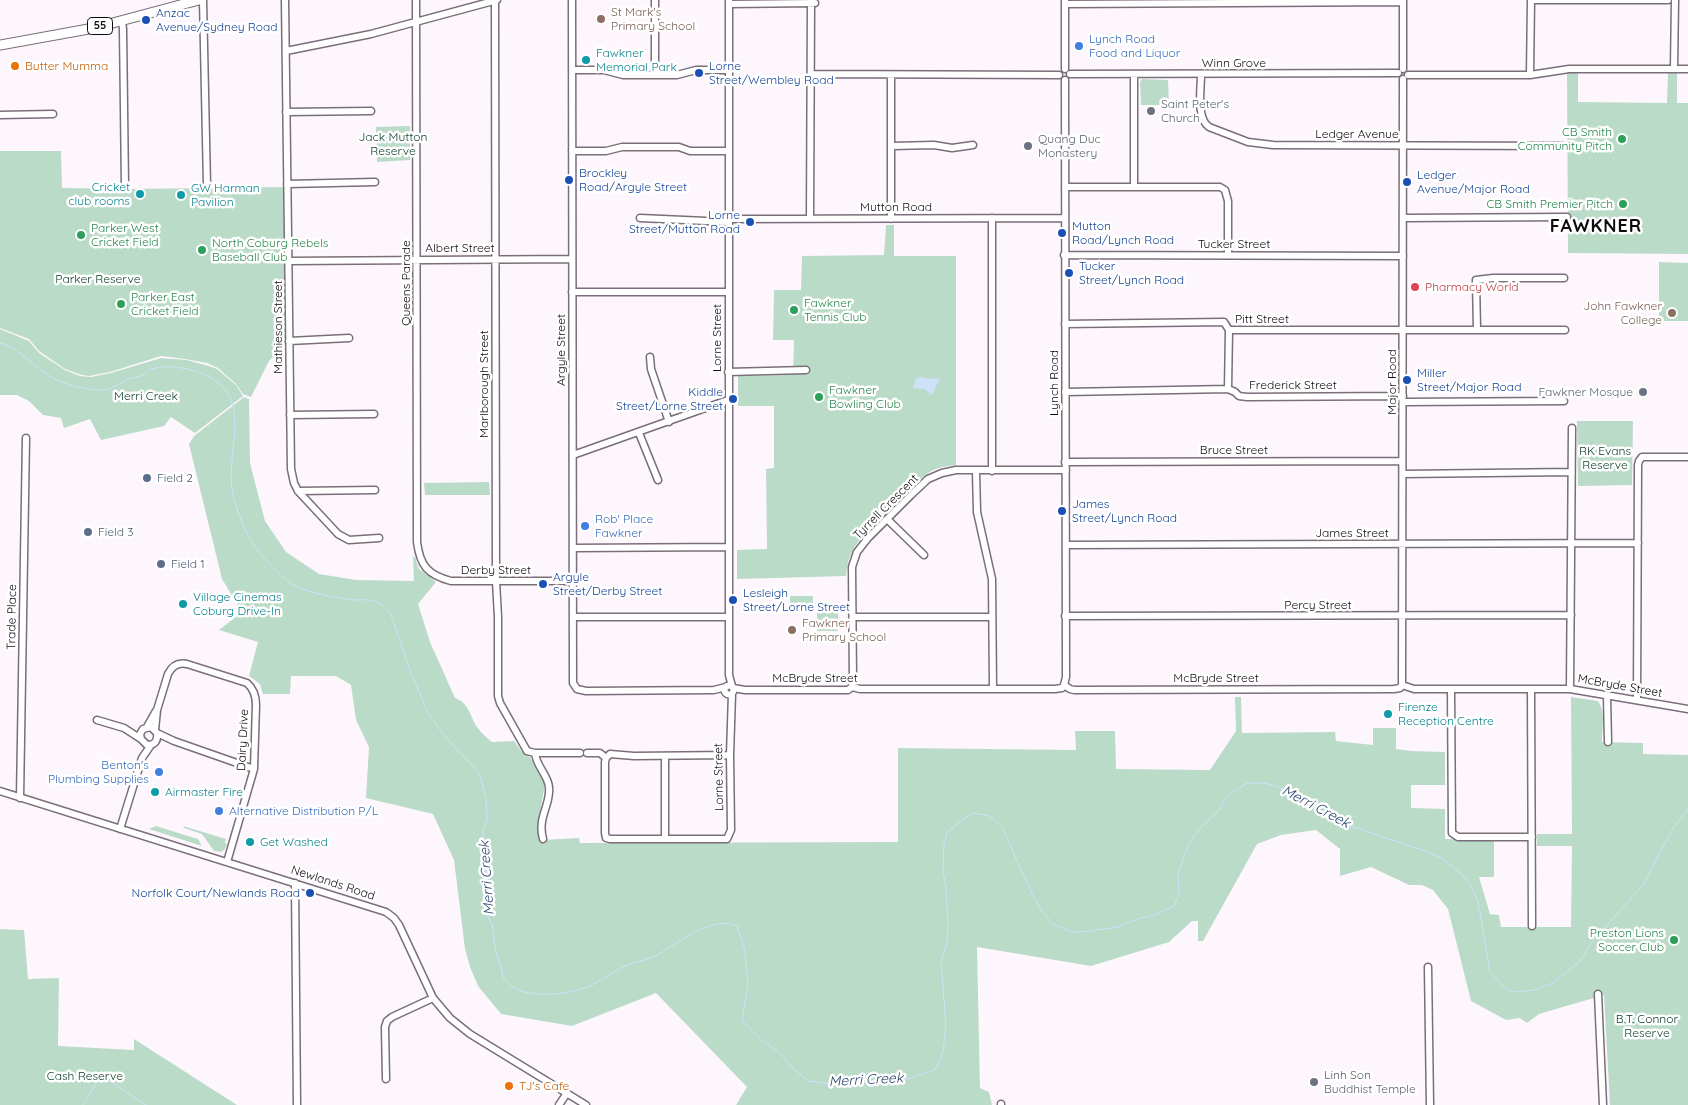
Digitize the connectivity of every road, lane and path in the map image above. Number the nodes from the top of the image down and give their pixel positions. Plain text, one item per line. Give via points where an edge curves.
1 (199, 0) edge
2 (203, 0) edge
3 (285, 0) edge
4 (416, 0) edge
5 (496, 0) edge
6 (572, 0) edge
7 (655, 0) edge
8 (1531, 0) edge
9 (1535, 0) edge
10 (1668, 0) edge
11 (1675, 0) edge
12 (1403, 1) edge
13 (729, 2) edge
14 (1065, 2) edge
15 (172, 4) edge
16 (122, 21) junction
17 (416, 22) junction
18 (0, 45) edge
19 (286, 51) junction
20 (1688, 68) edge
21 (1065, 69) junction
22 (1674, 69) junction
23 (572, 70) junction
24 (728, 70) junction
25 (1401, 71) junction
26 (811, 74) junction
27 (1134, 74) junction
28 (655, 75) junction
29 (891, 75) junction
30 (1060, 75) junction
31 (1201, 75) junction
32 (1530, 75) junction
33 (1068, 77) junction
34 (1406, 77) junction
35 (371, 111) dead end
36 (286, 112) junction
37 (53, 114) dead end
38 (0, 115) edge
39 (892, 146) junction
40 (973, 146) dead end
41 (1403, 146) junction
42 (1563, 146) dead end
43 (572, 151) junction
44 (728, 151) junction
45 (375, 182) dead end
46 (287, 184) junction
47 (206, 185) dead end
48 (125, 187) dead end
49 (1065, 187) junction
50 (1134, 187) junction
51 (1567, 217) dead end
52 (640, 218) dead end
53 (992, 218) junction
54 (1064, 218) junction
55 (1403, 218) junction
56 (810, 219) junction
57 (891, 219) junction
58 (729, 220) junction
59 (1064, 255) junction
60 (1228, 255) junction
61 (1403, 256) junction
62 (417, 259) junction
63 (495, 259) junction
64 (572, 259) junction
65 (289, 260) junction
66 (1564, 278) dead end
67 (572, 292) junction
68 (728, 292) junction
69 (1065, 324) junction
70 (1229, 330) junction
71 (1477, 330) junction
72 (1565, 330) dead end
73 (1403, 331) junction
74 (349, 338) dead end
75 (290, 341) junction
76 (650, 357) dead end
77 (806, 370) dead end
78 (728, 372) junction
79 (1228, 389) junction
80 (1065, 392) junction
81 (1403, 399) junction
82 (728, 400) junction
83 (1564, 401) dead end
84 (374, 414) dead end
85 (290, 415) junction
86 (669, 422) junction
87 (1572, 428) dead end
88 (639, 433) junction
89 (26, 438) dead end
90 (572, 455) junction
91 (1688, 457) edge
92 (1402, 461) junction
93 (1065, 462) junction
94 (1066, 470) junction
95 (976, 471) junction
96 (992, 471) junction
97 (1571, 472) junction
98 (1403, 474) junction
99 (658, 480) dead end
100 (376, 490) dead end
101 (298, 491) junction
102 (887, 519) junction
103 (379, 538) dead end
104 (1571, 543) junction
105 (1638, 543) junction
106 (1066, 545) junction
107 (1403, 545) junction
108 (729, 547) junction
109 (573, 548) junction
110 (924, 555) dead end
111 (424, 565) joint
112 (496, 581) junction
113 (573, 582) junction
114 (1570, 615) junction
115 (1065, 616) junction
116 (1404, 616) junction
117 (573, 617) junction
118 (729, 617) junction
119 (853, 617) junction
120 (992, 617) junction
121 (1064, 685) junction
122 (1402, 685) junction
123 (852, 687) junction
124 (993, 689) junction
125 (1451, 689) junction
126 (1530, 689) junction
127 (1570, 689) junction
128 (729, 690) junction
129 (586, 691) joint
130 (1607, 696) junction
131 (1637, 700) junction
132 (1688, 709) edge
133 (157, 710) junction
134 (97, 720) dead end
135 (124, 728) junction
136 (145, 728) junction
137 (156, 731) junction
138 (142, 741) junction
139 (174, 741) junction
140 (1608, 742) dead end
141 (153, 744) junction
142 (535, 754) junction
143 (730, 755) junction
144 (665, 756) junction
145 (142, 758) junction
146 (606, 758) junction
147 (254, 769) junction
148 (0, 791) edge
149 (20, 798) junction
150 (120, 829) junction
151 (1532, 836) junction
152 (543, 839) dead end
153 (665, 839) junction
154 (227, 862) junction
155 (295, 883) junction
156 (1532, 926) dead end
157 (1428, 967) dead end
158 (1598, 994) dead end
159 (433, 998) junction
160 (386, 1079) dead end
161 (567, 1093) junction
162 (297, 1105) edge
163 (559, 1105) edge
164 (586, 1105) edge
165 (1430, 1105) edge
166 (1603, 1105) edge

1 - 15 highway, 55
2 - 47 street
3 - 19 street, Mathieson Street
4 - 17 street, Queens Parade
5 - 17 street
5 - 63 street, Marlborough Street
6 - 23 street, Argyle Street
7 - 28 street
8 - 32 street
9 - 10 street
11 - 22 street
12 - 14 street
12 - 25 street
13 - 24 street, Lorne Street
13 - 26 street via 813,4
14 - 21 street
15 - 16 highway, 55
16 - 18 highway, 55
16 - 48 street
17 - 19 street
17 - 62 street, Queens Parade
19 - 36 street, Mathieson Street
20 - 22 street
21 - 30 street via 1060,71
21 - 33 street via 1069,71
22 - 32 street via 1569,69
23 - 28 street
23 - 43 street, Argyle Street
24 - 28 street
24 - 44 street, Lorne Street
25 - 31 street, Winn Grove
25 - 34 street via 1399,77
26 - 29 street
26 - 56 street
27 - 31 street, Winn Grove
27 - 33 street, Winn Grove
27 - 50 street
29 - 30 street
29 - 39 street
30 - 33 street via 1062,79
31 - 41 street, Ledger Avenue via 1201,114 1205,124 1243,140 1273,145
32 - 34 street
33 - 49 street, Lynch Road
34 - 41 street, Major Road
35 - 36 street
36 - 46 street, Mathieson Street
37 - 38 street
39 - 40 street
39 - 57 street
41 - 42 street, Ledger Avenue
41 - 55 street, Major Road
43 - 44 street via 606,151 622,146
43 - 64 street, Argyle Street
44 - 58 street, Lorne Street
45 - 46 street
46 - 65 street, Mathieson Street
49 - 50 street
49 - 54 street, Lynch Road
50 - 60 street via 1220,187 1225,190
51 - 55 street
52 - 58 street, Mutton Road
53 - 54 street, Mutton Road
53 - 57 street, Mutton Road
53 - 96 street
54 - 59 street, Lynch Road
55 - 61 street, Major Road
56 - 57 street, Mutton Road
56 - 58 street, Mutton Road
58 - 68 street, Lorne Street
59 - 60 street, Tucker Street
59 - 69 street, Lynch Road
60 - 61 street, Tucker Street
61 - 73 street, Major Road
62 - 63 street, Albert Street
62 - 65 street, Albert Street
62 - 111 street, Queens Parade via 417,542
63 - 64 street, Albert Street
63 - 112 street, Marlborough Street
64 - 67 street, Argyle Street
65 - 75 street, Mathieson Street
66 - 71 street via 1476,280
67 - 68 street
67 - 90 street, Argyle Street
68 - 78 street, Lorne Street
69 - 70 street, Pitt Street via 1224,322
69 - 80 street, Lynch Road
70 - 73 street, Pitt Street
70 - 79 street
71 - 72 street, Pitt Street
71 - 73 street, Pitt Street
73 - 81 street, Major Road
74 - 75 street
75 - 85 street, Mathieson Street
76 - 86 street
77 - 78 street
78 - 82 street, Lorne Street
79 - 80 street, Frederick Street
79 - 81 street, Frederick Street via 1246,397
80 - 93 street, Lynch Road
81 - 83 street, Frederick Street
81 - 92 street, Major Road
82 - 86 street
82 - 108 street, Lorne Street
84 - 85 street
85 - 101 street, Mathieson Street via 291,469
86 - 88 street
87 - 97 street
88 - 90 street
88 - 99 street
89 - 149 street, Trade Place
90 - 109 street, Argyle Street
91 - 105 street via 1639,460
92 - 93 street, Bruce Street
92 - 98 street, Major Road
93 - 94 street, Lynch Road
94 - 96 street, Tyrrell Crescent
94 - 106 street, Lynch Road
95 - 96 street, Tyrrell Crescent
95 - 102 street, Tyrrell Crescent via 956,470 928,479
95 - 120 street via 977,512 992,579
97 - 98 street
97 - 104 street
98 - 107 street, Major Road
100 - 101 street
101 - 103 street, Mathieson Street via 338,534 349,540
102 - 110 street
102 - 119 street, Tyrrell Crescent via 868,538 852,567
104 - 105 street, James Street
104 - 107 street, James Street
104 - 114 street
105 - 131 street
106 - 107 street, James Street
106 - 115 street, Lynch Road
107 - 116 street, Major Road
108 - 109 street
108 - 118 street, Lorne Street
109 - 113 street, Argyle Street
111 - 112 street, Derby Street via 438,577 451,581
112 - 113 street, Derby Street
112 - 142 street, Marlborough Street via 498,699 525,749
113 - 117 street, Argyle Street
114 - 116 street, Percy Street
114 - 127 street
115 - 116 street, Percy Street
115 - 121 street, Lynch Road
116 - 122 street, Major Road
117 - 118 street
117 - 129 street, Argyle Street via 573,683 577,689
118 - 128 street, Lorne Street
119 - 120 street
119 - 123 street, Tyrrell Crescent
120 - 124 street
121 - 122 street, McBryde Street via 1074,690 1394,689
121 - 124 street, McBryde Street via 1055,689
122 - 125 street, McBryde Street via 1414,689
123 - 124 street, McBryde Street
123 - 128 street, McBryde Street via 848,690
125 - 126 street, McBryde Street
125 - 151 street via 1452,833 1458,837
126 - 127 street, McBryde Street
126 - 151 street
127 - 130 street, McBryde Street
128 - 129 street, McBryde Street
128 - 143 street, Lorne Street
130 - 131 street, McBryde Street
130 - 140 street
131 - 132 street, McBryde Street
133 - 136 street, Dairy Drive
133 - 137 street, Dairy Drive
133 - 147 street, Dairy Drive via 170,669 177,664 187,664 247,683 256,699
134 - 135 street
135 - 136 street
135 - 138 street
136 - 137 street via 151,727
136 - 138 street via 140,734
137 - 139 street
137 - 141 street via 158,738
138 - 141 street via 147,745
138 - 145 street
139 - 141 street
139 - 147 street
141 - 145 street
142 - 146 street via 584,753 600,754
142 - 152 street via 549,788 541,826
143 - 144 street
143 - 153 street, Lorne Street via 731,830 727,838
144 - 146 street via 610,754
144 - 153 street
145 - 150 street
146 - 153 street via 606,838
147 - 154 street, Dairy Drive
148 - 149 street, Newlands Road
149 - 150 street, Newlands Road
150 - 154 street, Newlands Road
151 - 156 street
154 - 155 street, Newlands Road
155 - 159 street, Newlands Road via 386,912 394,918
155 - 162 street
157 - 165 street
158 - 166 street
159 - 160 street via 387,1021
159 - 161 street, Newlands Road via 459,1026
161 - 163 street
161 - 164 street, Newlands Road

